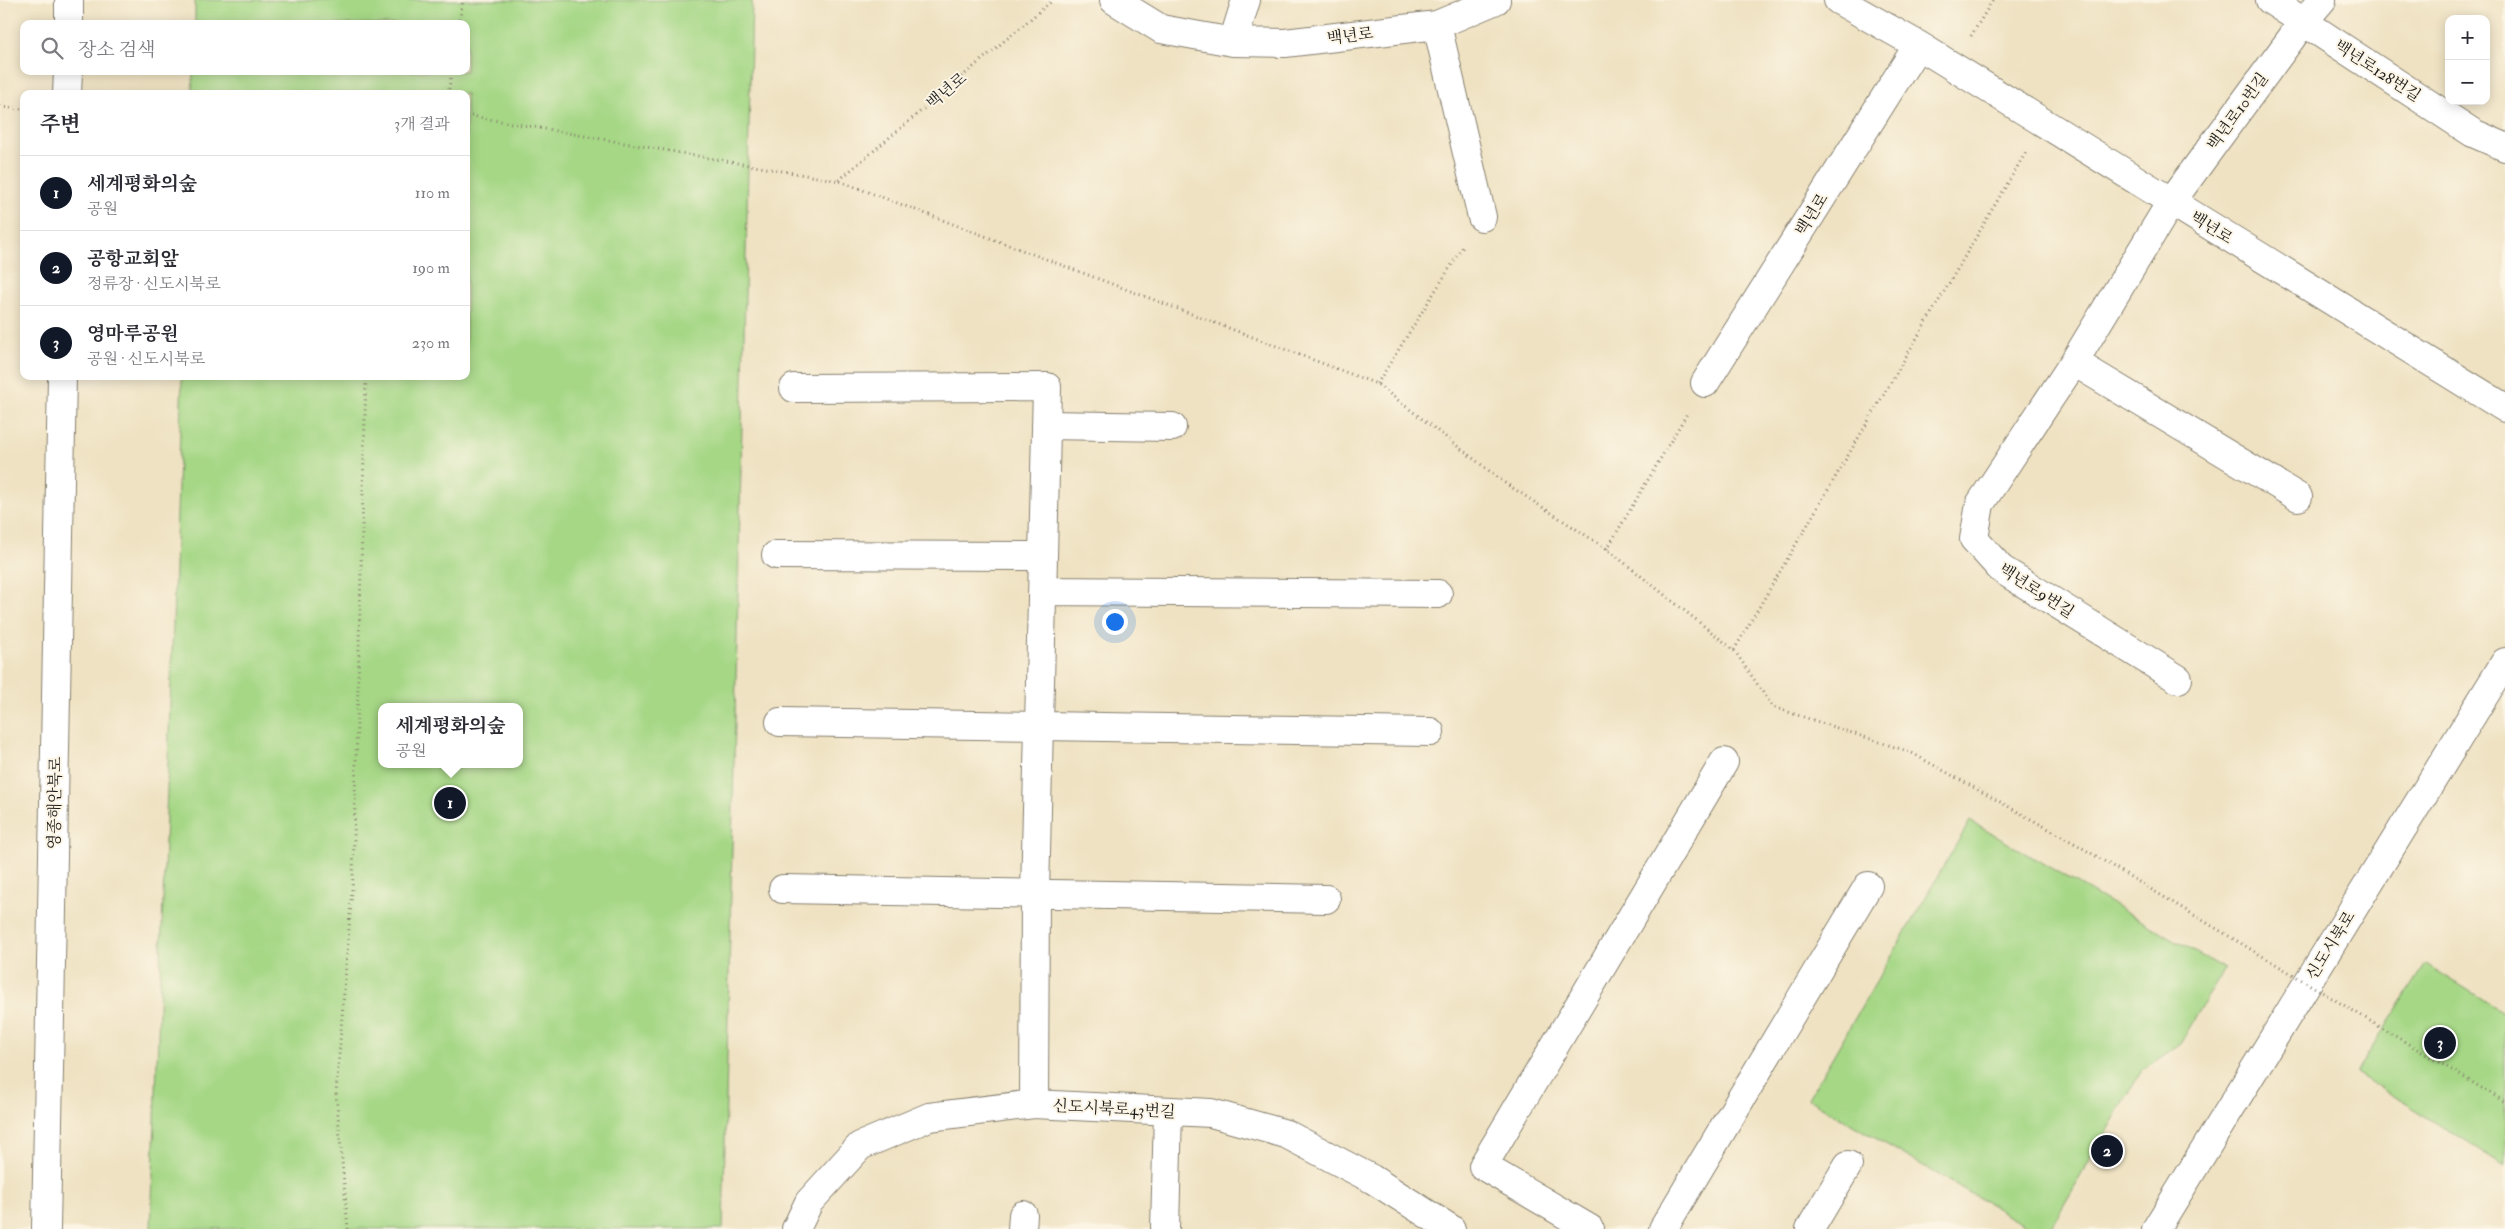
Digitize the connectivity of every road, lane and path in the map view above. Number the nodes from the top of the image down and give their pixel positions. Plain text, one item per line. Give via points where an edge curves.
1 (69, 0) edge
2 (463, 0) edge
3 (1053, 0) edge
4 (1114, 0) edge
5 (1246, 0) edge
6 (1496, 0) edge
7 (1838, 0) edge
8 (1993, 0) edge
9 (2270, 0) edge
10 (2322, 0) edge
11 (68, 20) edge
12 (460, 20) edge
13 (2304, 21) junction
14 (1437, 25) junction
15 (1233, 42) junction
16 (1918, 45) junction
17 (1952, 66) junction
18 (68, 75) edge
19 (451, 75) edge
20 (67, 90) edge
21 (449, 90) edge
22 (0, 108) edge
23 (20, 109) edge
24 (470, 116) edge
25 (2043, 123) junction
26 (2505, 147) edge
27 (839, 181) junction
28 (2171, 202) junction
29 (1482, 217) joint
30 (2074, 362) junction
31 (62, 380) edge
32 (366, 380) edge
33 (1377, 384) junction
34 (1705, 384) joint
35 (794, 388) dead end
36 (2505, 408) edge
37 (1046, 425) junction
38 (1172, 427) dead end
39 (2298, 497) dead end
40 (1607, 549) junction
41 (776, 555) dead end
42 (1043, 556) junction
43 (1042, 591) junction
44 (1438, 594) dead end
45 (1734, 650) junction
46 (2505, 662) edge
47 (2178, 678) dead end
48 (780, 722) dead end
49 (1040, 725) junction
50 (1430, 732) dead end
51 (1724, 762) dead end
52 (1868, 886) dead end
53 (783, 888) dead end
54 (1035, 894) junction
55 (1326, 899) dead end
56 (2505, 1102) edge
57 (1034, 1104) junction
58 (1168, 1111) junction
59 (1848, 1165) dead end
60 (46, 1229) edge
61 (348, 1229) edge
62 (796, 1229) edge
63 (1165, 1229) edge
64 (1451, 1229) edge
65 (1590, 1229) edge
66 (1663, 1229) edge
67 (1810, 1229) edge
68 (2156, 1229) edge

1 - 11 main road
2 - 12 path
3 - 27 path, 백년로
4 - 15 main road, 백년로 via 1161,29
5 - 15 main road
6 - 14 main road, 백년로
7 - 16 main road, 백년로
8 - 17 path
9 - 13 main road
10 - 13 main road, 백년로10번길
13 - 26 main road, 백년로128번길 via 2474,132
13 - 28 main road, 백년로10번길
14 - 15 main road, 백년로 via 1285,43
14 - 29 main road
16 - 17 main road, 백년로
16 - 34 main road, 백년로
17 - 25 main road, 백년로
18 - 20 main road
19 - 21 path
22 - 23 path
24 - 27 path
25 - 28 main road, 백년로
25 - 45 path
27 - 33 path
28 - 30 main road, 백년로9번길
28 - 36 main road, 백년로
29 - 33 path
30 - 39 main road
30 - 47 main road, 백년로9번길 via 1980,504 1974,539 2001,569
31 - 60 main road, 영종해안북로
32 - 61 path via 353,877 336,1093
33 - 40 path via 1505,483
34 - 40 path
35 - 37 main road via 1047,387
37 - 38 main road
37 - 42 main road
40 - 45 path
41 - 42 main road
42 - 43 main road
43 - 44 main road
43 - 49 main road
45 - 56 path, bridge via 1773,707 1910,752 2074,843
46 - 68 main road, 신도시북로
48 - 49 main road
49 - 50 main road
49 - 54 main road
51 - 65 main road via 1483,1166
52 - 66 main road
53 - 54 main road
54 - 55 main road
54 - 57 main road
57 - 58 main road, 신도시북로43번길
57 - 62 main road, 신도시북로43번길 via 929,1117 860,1146 809,1202
58 - 63 main road
58 - 64 main road, 신도시북로43번길 via 1211,1113 1286,1134 1372,1180
59 - 67 main road

